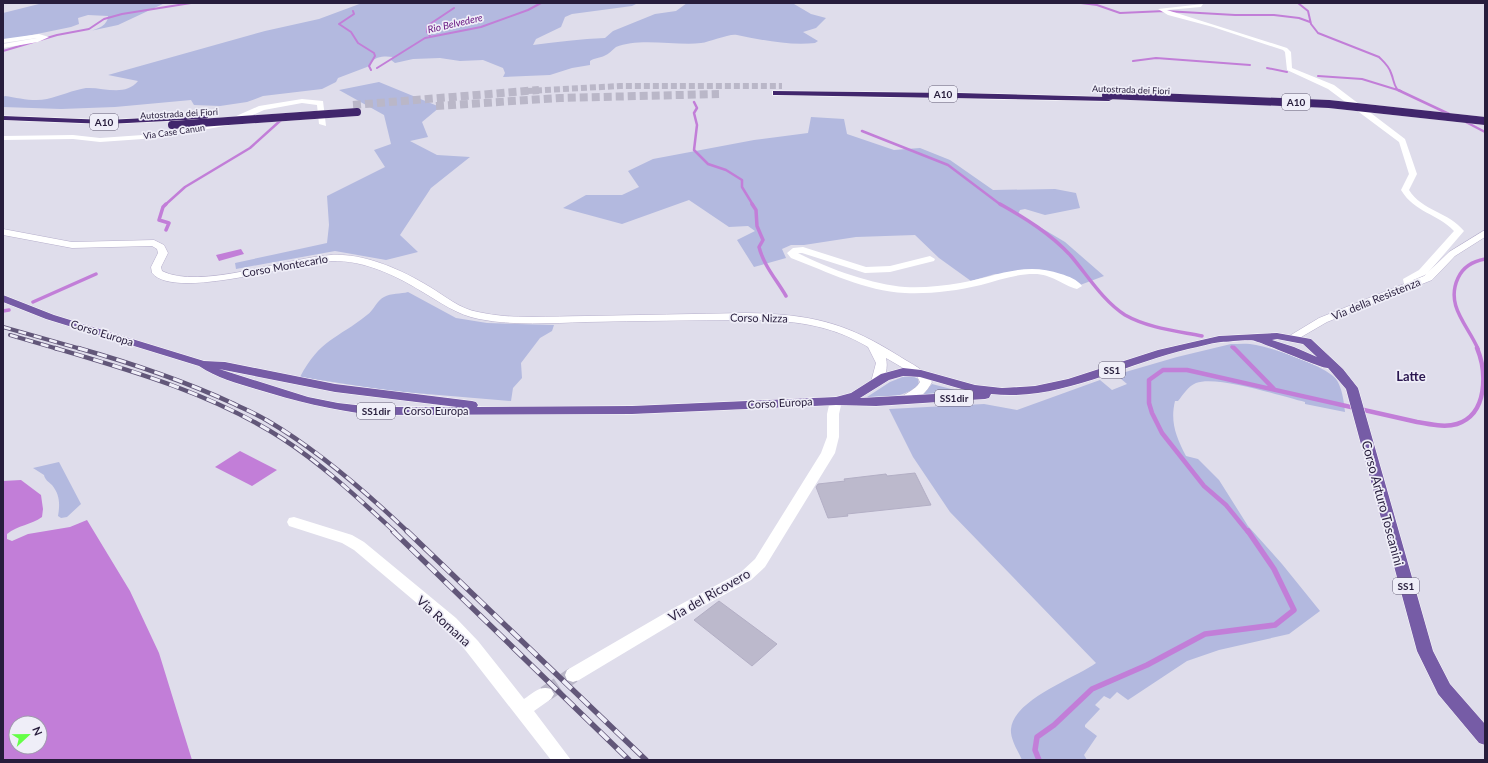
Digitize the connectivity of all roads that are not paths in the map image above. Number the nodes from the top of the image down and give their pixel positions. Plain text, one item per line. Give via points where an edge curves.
1 (1201, 5) dead end
2 (3, 41) edge
3 (3, 46) edge
4 (782, 86) tunnel mouth
5 (776, 93) tunnel mouth
6 (1108, 97) junction
7 (3, 118) edge
8 (1485, 121) edge
9 (3, 124) edge
10 (323, 124) dead end
11 (1485, 127) edge
12 (3, 138) edge
13 (3, 232) edge
14 (1485, 233) edge
15 (930, 259) dead end
16 (1413, 285) junction
17 (1077, 286) dead end
18 (3, 298) edge
19 (641, 318) joint
20 (1308, 339) junction
21 (872, 344) junction
22 (1292, 344) junction
23 (203, 364) junction
24 (1339, 372) junction
25 (921, 374) junction
26 (877, 382) junction
27 (335, 388) junction
28 (1002, 392) junction
29 (905, 400) junction
30 (823, 401) joint
31 (318, 403) junction
32 (834, 407) junction
33 (557, 410) junction
34 (294, 522) dead end
35 (573, 675) tunnel mouth
36 (545, 694) tunnel mouth
37 (522, 710) junction
38 (1485, 737) edge
39 (562, 760) edge

1 - 16 street via 1164,11 1285,49 1289,56 1289,69 1331,87 1402,141 1413,174 1405,190 1408,198 1455,225 1458,231 1423,272 1408,279
2 - 3 street via 46,37
4 - 6 highway, Autostrada dei Fiori / A10
5 - 6 highway, Autostrada dei Fiori / A10
6 - 8 highway, Autostrada dei Fiori / A10, bridge via 1329,104
6 - 11 highway, Autostrada dei Fiori / A10 via 1312,108
7 - 9 highway, Autostrada dei Fiori / A10, bridge via 107,122 355,108 172,125 81,127
10 - 12 street, Via Case Canun via 320,103 309,101 262,108 227,123 157,136 100,140 73,137
13 - 19 street, Corso Montecarlo / SS1 via 72,245 138,242 154,244 161,247 163,253 156,271 162,278 172,281 202,281 308,260 347,259 371,264 400,276 454,308 476,315 527,320
14 - 16 street, Via della Resistenza via 1447,258 1432,276
15 - 17 street via 876,271 865,270 803,250 792,253 861,282 888,288 906,290 965,285 1036,270 1055,275
16 - 20 street, Via della Resistenza via 1342,312
18 - 23 main road, Corso Europa / SS1dir via 50,317
19 - 21 street, Corso Nizza / SS1 via 787,318 841,329
20 - 22 main road, Corso Arturo Toscanini / SS1
20 - 22 main road via 1315,348 1313,352
20 - 24 main road, Corso Arturo Toscanini / SS1
21 - 25 street, SS1
21 - 26 street via 883,366
22 - 24 main road, Corso Arturo Toscanini / SS1
22 - 28 main road, Corso Arturo Toscanini / SS1 via 1242,337 1219,338 1162,352 1054,387
23 - 27 main road, Corso Europa / SS1dir
23 - 31 main road, Corso Europa / SS1dir via 217,373
24 - 38 main road, Corso Arturo Toscanini / SS1 via 1348,382 1362,419 1378,486 1425,651 1444,689
25 - 26 main road, Corso Arturo Toscanini via 903,372
25 - 28 main road, Corso Arturo Toscanini / SS1 via 961,387
25 - 29 street, SS1dir via 926,382 922,390
26 - 32 main road, Corso Arturo Toscanini
27 - 31 main road via 319,394
27 - 33 main road, Corso Europa / SS1dir via 469,404
28 - 29 main road, SS1dir via 979,396
29 - 32 main road, SS1dir
30 - 32 street
30 - 33 main road, Corso Europa / SS1dir via 632,410
31 - 33 main road, Corso Europa / SS1dir via 373,411
32 - 35 street, Via del Ricovero via 833,437 828,453 760,563 746,576
34 - 37 street, Via Romana via 347,539 359,546 450,622 487,663
36 - 37 street
37 - 39 street, Via Romana

